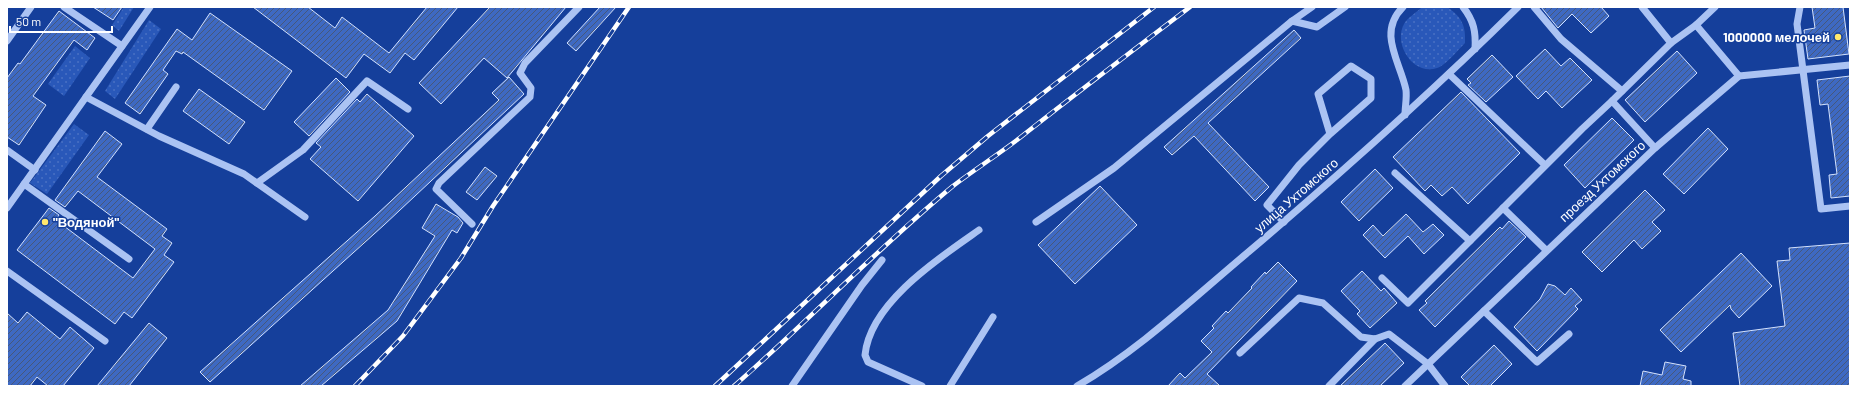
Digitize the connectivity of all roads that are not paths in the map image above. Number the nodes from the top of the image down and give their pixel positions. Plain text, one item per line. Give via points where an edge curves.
1 (31, 7) edge
2 (64, 7) edge
3 (150, 7) edge
4 (579, 7) edge
5 (1312, 7) edge
6 (1345, 7) edge
7 (1403, 7) edge
8 (1464, 7) edge
9 (1518, 7) edge
10 (1534, 7) edge
11 (1642, 7) edge
12 (1715, 7) edge
13 (1800, 7) edge
14 (1292, 21) junction
15 (1696, 25) junction
16 (7, 41) edge
17 (1671, 43) junction
18 (122, 46) junction
19 (1475, 49) junction
20 (1850, 64) edge
21 (1803, 69) junction
22 (1449, 74) junction
23 (1739, 76) junction
24 (176, 87) dead end
25 (1622, 92) junction
26 (86, 97) junction
27 (1612, 101) junction
28 (408, 109) dead end
29 (1405, 114) junction
30 (147, 129) junction
31 (1330, 134) junction
32 (1655, 148) junction
33 (7, 150) edge
34 (1545, 166) junction
35 (35, 170) junction
36 (1395, 173) dead end
37 (257, 183) junction
38 (24, 184) junction
39 (1850, 206) edge
40 (7, 208) edge
41 (1502, 208) junction
42 (305, 217) dead end
43 (1036, 222) dead end
44 (1284, 222) junction
45 (472, 224) dead end
46 (979, 230) dead end
47 (1470, 241) junction
48 (1546, 250) junction
49 (129, 259) dead end
50 (882, 260) dead end
51 (7, 270) edge
52 (1382, 278) dead end
53 (1484, 311) junction
54 (993, 317) dead end
55 (1569, 334) dead end
56 (1374, 339) junction
57 (105, 341) dead end
58 (1240, 353) dead end
59 (1428, 364) junction
60 (792, 386) edge
61 (922, 386) edge
62 (950, 386) edge
63 (1077, 386) edge
64 (1329, 386) edge
65 (1405, 386) edge
66 (1446, 386) edge

1 - 16 street
2 - 18 street
3 - 18 street
4 - 45 street via 525,63 520,73 531,88 530,97 439,183 436,189
5 - 14 street
6 - 14 street via 1317,27
7 - 29 street via 1396,14 1390,30 1391,49 1400,68 1406,92
8 - 19 street via 1471,16 1476,31
9 - 19 street, улица Ухтомского
10 - 25 street via 1561,39
11 - 17 street
12 - 15 street
13 - 21 street via 1797,24
14 - 43 street via 1114,168
15 - 17 street
15 - 23 street
17 - 25 street
18 - 26 street
19 - 22 street, улица Ухтомского
20 - 21 street
21 - 23 street
21 - 39 street via 1821,209
22 - 29 street, улица Ухтомского
22 - 34 street
23 - 32 street, проезд Ухтомского
24 - 30 street
25 - 27 street
26 - 30 street
26 - 35 street
27 - 32 street
27 - 34 street
28 - 37 street via 366,82 303,150
29 - 44 street, улица Ухтомского
30 - 37 street via 244,174
31 - 31 street via 1371,98 1371,79 1351,66 1318,94
31 - 44 street via 1299,165 1267,205
32 - 48 street, проезд Ухтомского
33 - 35 street
34 - 41 street
35 - 38 street
36 - 47 street
37 - 42 street
38 - 40 street
38 - 49 street
41 - 47 street
41 - 48 street
44 - 63 street, улица Ухтомского via 1150,336 1110,366
46 - 61 street via 931,264 899,292 869,335 865,355 868,362
47 - 52 street via 1408,303
48 - 53 street, проезд Ухтомского
50 - 60 street
51 - 57 street
53 - 55 street via 1537,362
53 - 59 street, проезд Ухтомского
54 - 62 street
56 - 58 street via 1361,337 1323,303 1298,298
56 - 59 street via 1389,334
56 - 64 street
59 - 65 street, проезд Ухтомского
59 - 66 street

